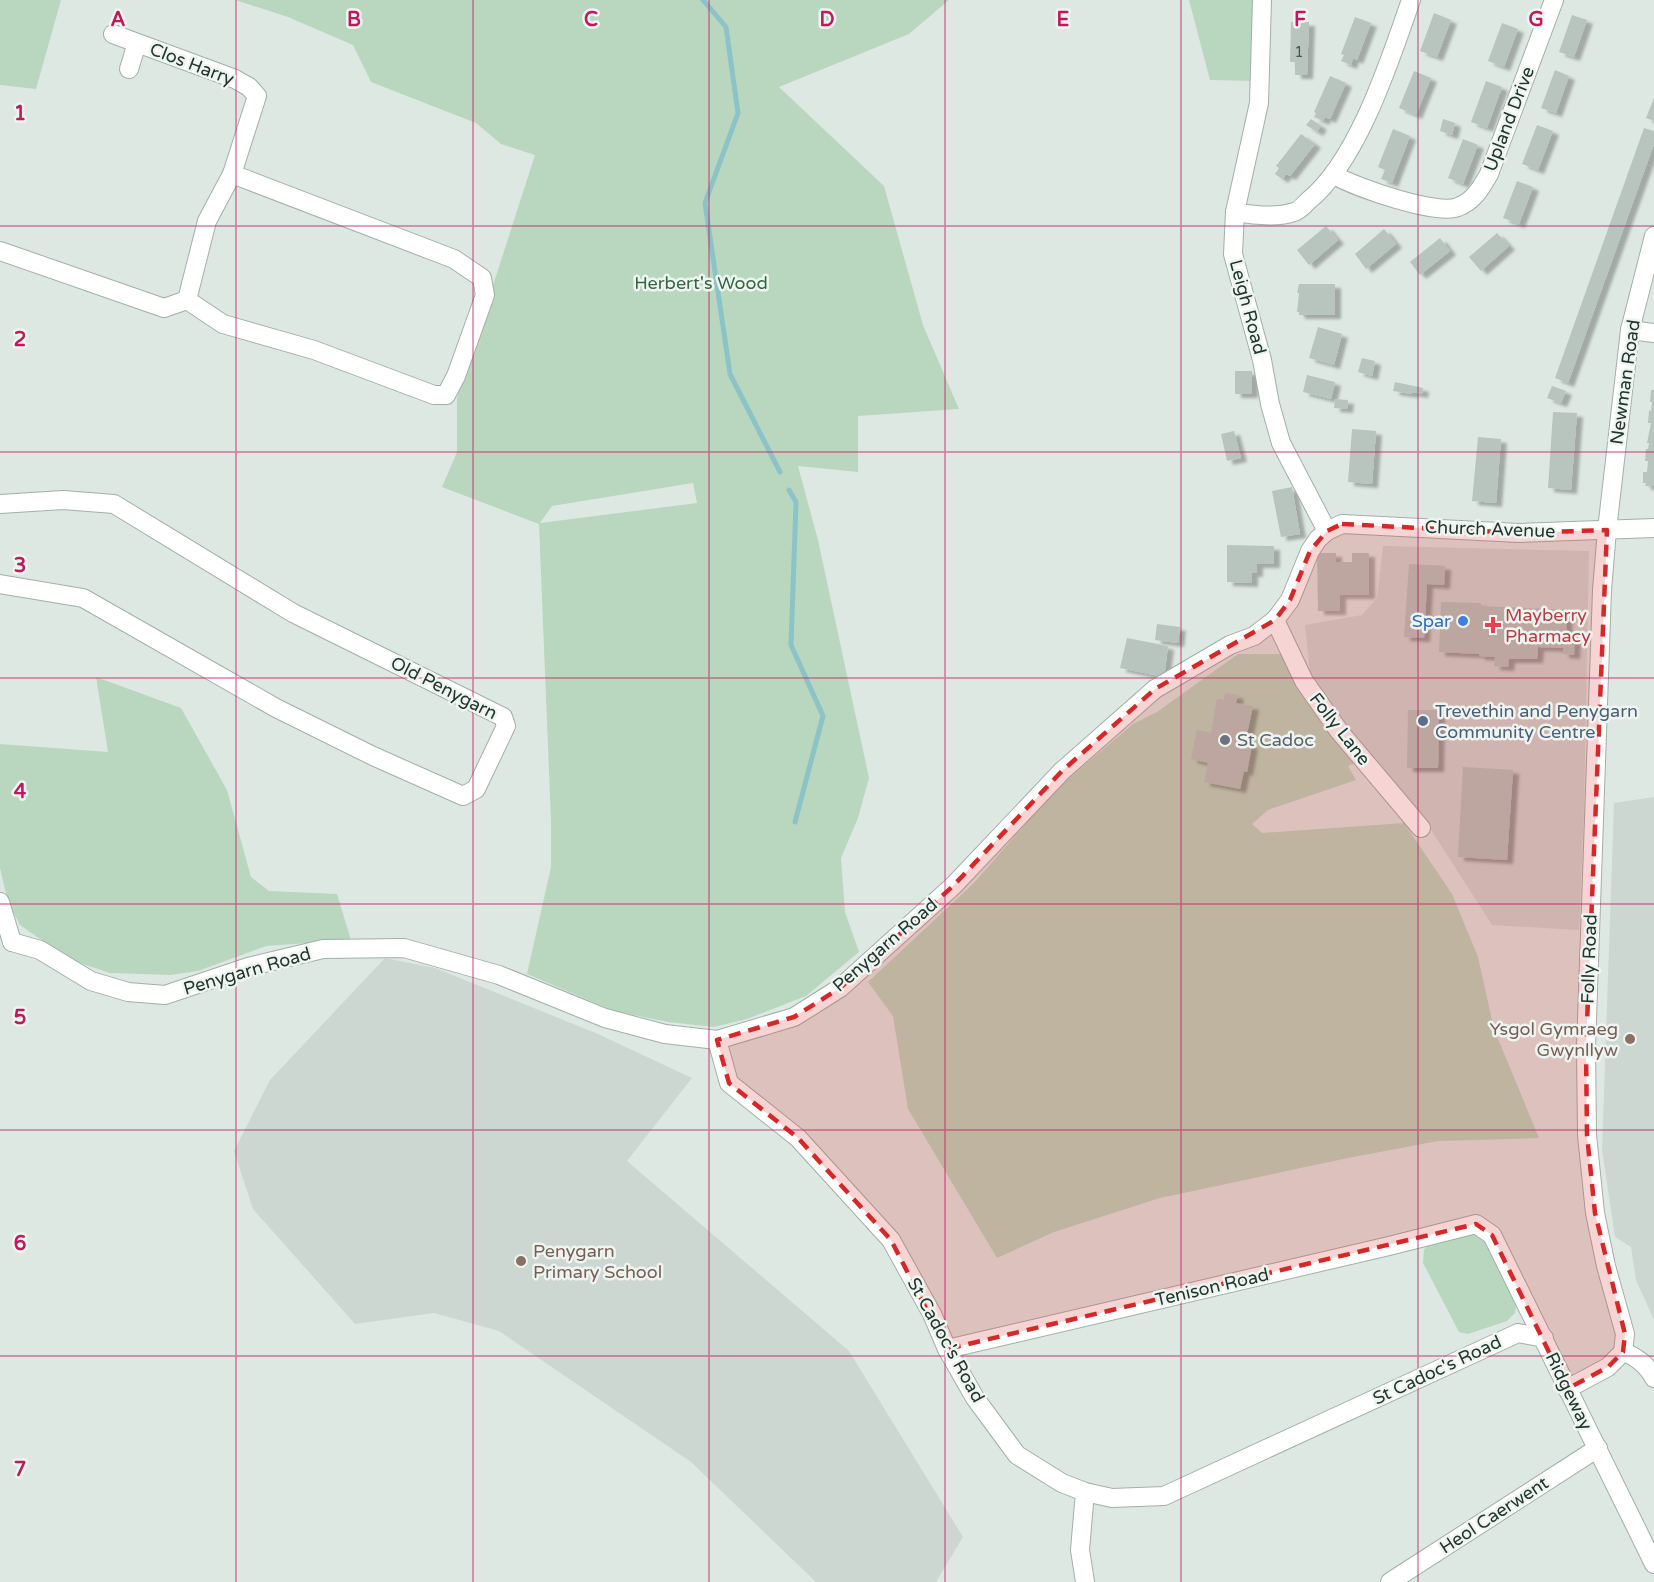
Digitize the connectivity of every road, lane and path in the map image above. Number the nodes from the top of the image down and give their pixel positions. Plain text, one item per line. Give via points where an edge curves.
1 (1262, 0) edge
2 (1411, 0) edge
3 (1554, 0) edge
4 (113, 34) dead end
5 (137, 43) junction
6 (129, 69) dead end
7 (232, 174) junction
8 (1334, 175) junction
9 (1235, 212) junction
10 (1654, 236) edge
11 (0, 251) edge
12 (187, 300) junction
13 (1630, 330) junction
14 (1654, 333) edge
15 (0, 504) edge
16 (1654, 528) edge
17 (1607, 530) junction
18 (1327, 531) junction
19 (0, 584) edge
20 (1275, 620) junction
21 (1421, 828) dead end
22 (0, 902) edge
23 (6, 944) edge
24 (717, 1040) junction
25 (1476, 1224) joint
26 (1544, 1338) junction
27 (947, 1349) junction
28 (1623, 1352) junction
29 (1654, 1378) edge
30 (1567, 1389) junction
31 (1598, 1448) junction
32 (1084, 1492) junction
33 (1654, 1564) edge
34 (1084, 1582) edge
35 (1390, 1582) edge

1 - 9 street, Leigh Road via 1259,103
2 - 8 street via 1366,118
3 - 8 street, Upland Drive via 1489,174 1470,201 1442,210 1366,189
4 - 5 street, Clos Harry
5 - 6 street
5 - 7 street, Clos Harry via 235,79 257,96
7 - 12 street via 207,221
7 - 12 street via 454,259 482,278 485,295 446,395 434,395 314,350 223,324
8 - 9 street via 1295,212 1260,216
9 - 18 street, Leigh Road via 1233,254 1270,404 1281,442
10 - 13 street, Newman Road
11 - 12 street via 164,308
13 - 14 street
13 - 17 street, Newman Road
15 - 19 street, Old Penygarn via 63,500 114,504 293,613 503,717 506,726 476,789 463,796 276,708 83,598
16 - 17 street, Church Avenue
17 - 18 street, Church Avenue via 1519,533 1342,524
17 - 28 street, Folly Road via 1586,1048 1587,1135 1595,1213 1625,1334
18 - 20 street, Penygarn Road via 1310,551 1290,600
20 - 21 street, Folly Lane via 1304,681
20 - 24 street, Penygarn Road via 1254,636 1230,645 1155,689 1062,771 953,886 840,988 794,1017
22 - 23 street, Penygarn Road
23 - 24 street, Penygarn Road via 40,950 91,981 128,992 165,995 248,967 323,949 404,948 499,975 605,1018 665,1034
24 - 27 street, St Cadoc's Road via 729,1083 798,1138 891,1240
25 - 26 street, Ridgeway via 1492,1235
25 - 27 street, Tenison Road
26 - 30 street, Ridgeway
26 - 32 street, St Cadoc's Road via 1518,1333 1164,1496 1112,1498
27 - 32 street, St Cadoc's Road via 975,1398 1017,1455
28 - 29 street via 1633,1356
28 - 30 street via 1608,1367
30 - 31 street, Ridgeway
31 - 33 street, Ridgeway
31 - 35 street, Heol Caerwent
32 - 34 street via 1080,1550

